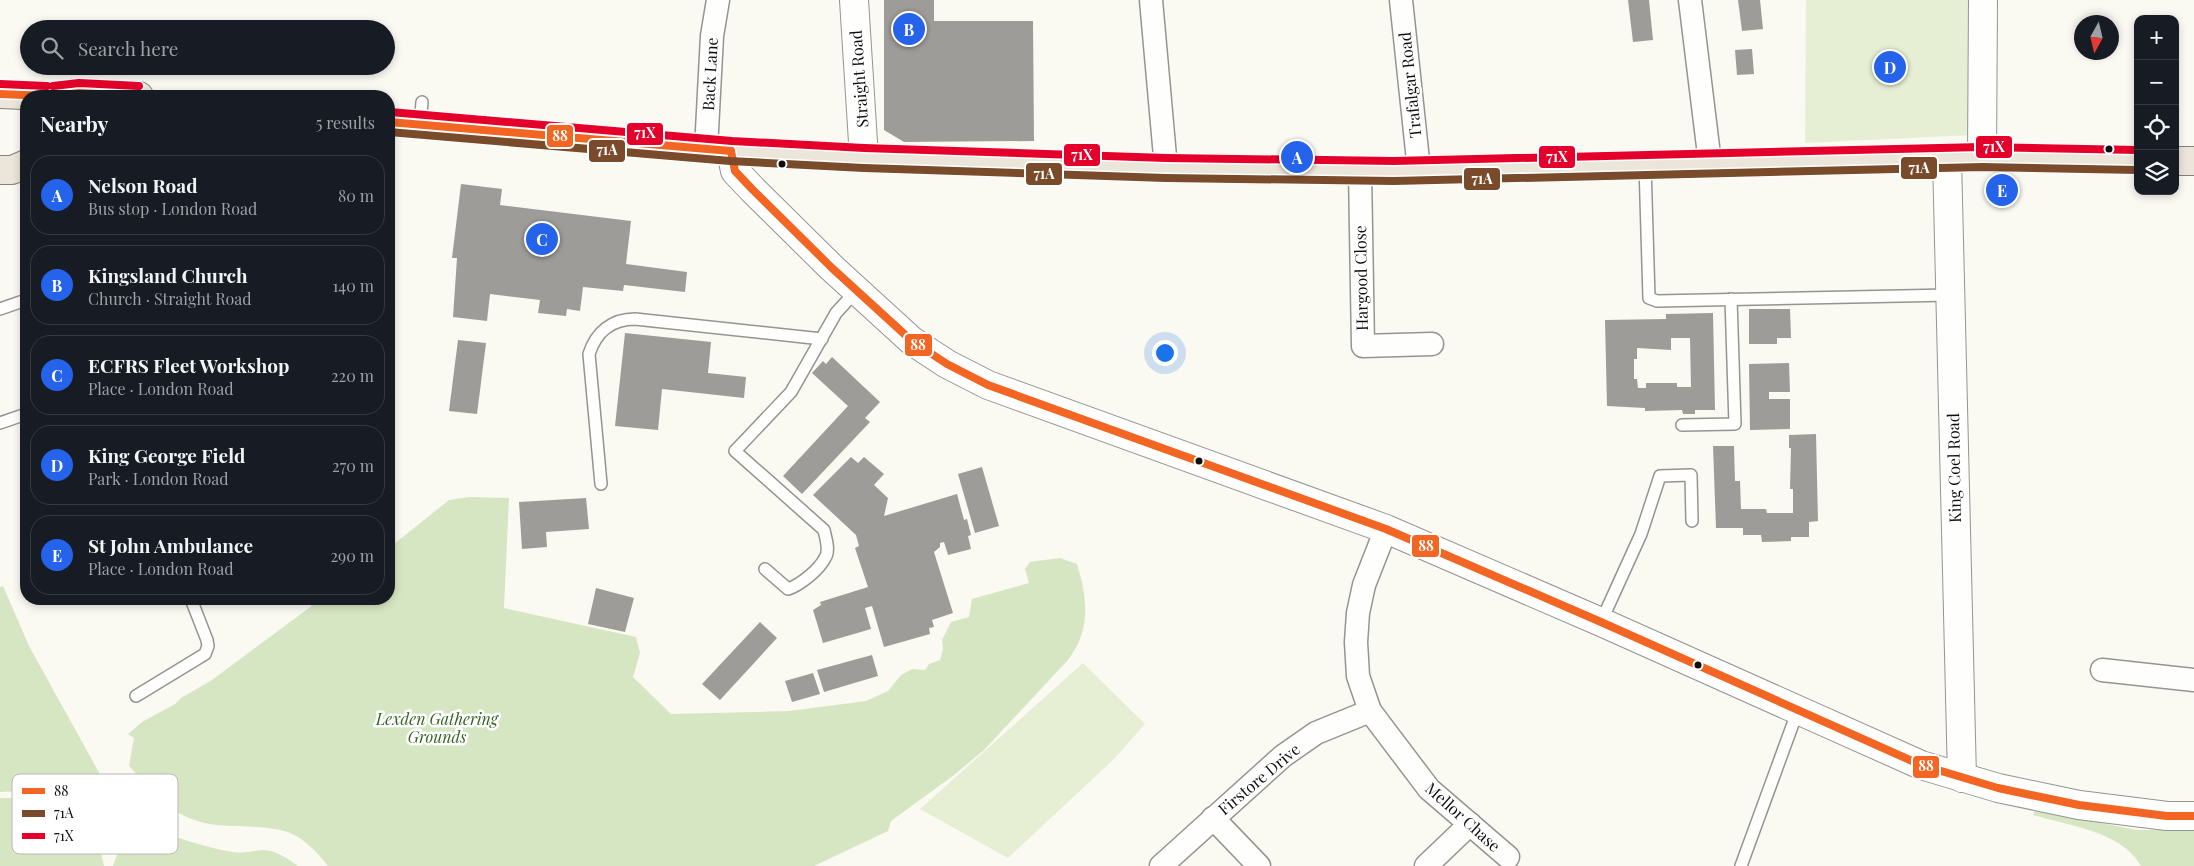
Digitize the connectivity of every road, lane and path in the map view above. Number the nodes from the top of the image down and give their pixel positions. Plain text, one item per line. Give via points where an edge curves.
1 (718, 0) edge
2 (854, 0) edge
3 (1151, 0) edge
4 (1401, 0) edge
5 (1690, 0) edge
6 (1983, 0) edge
7 (0, 94) edge
8 (20, 95) edge
9 (395, 120) edge
10 (718, 150) junction
11 (1982, 157) junction
12 (864, 158) junction
13 (1947, 158) junction
14 (2134, 160) edge
15 (2179, 161) edge
16 (2194, 161) edge
17 (1710, 163) junction
18 (1645, 165) junction
19 (1166, 168) junction
20 (1419, 170) junction
21 (1360, 171) junction
22 (857, 290) junction
23 (1950, 294) junction
24 (1731, 299) junction
25 (20, 302) edge
26 (0, 309) edge
27 (822, 339) junction
28 (1432, 344) dead end
29 (20, 416) edge
30 (0, 423) edge
31 (1682, 425) dead end
32 (601, 484) dead end
33 (1692, 521) dead end
34 (1386, 529) junction
35 (764, 569) dead end
36 (193, 605) edge
37 (1601, 622) junction
38 (2102, 670) dead end
39 (2194, 680) edge
40 (136, 696) dead end
41 (1370, 710) junction
42 (1798, 710) junction
43 (1962, 778) junction
44 (2194, 816) edge
45 (1213, 818) junction
46 (1470, 824) junction
47 (1508, 857) dead end
48 (1160, 866) edge
49 (1259, 866) edge
50 (1426, 866) edge
51 (1741, 866) edge

1 - 10 street, Back Lane via 712,36
2 - 12 street, Straight Road
3 - 19 street
4 - 20 street, Trafalgar Road
5 - 17 street
6 - 11 street
7 - 8 main road
9 - 10 main road via 421,113
10 - 12 main road
10 - 22 street via 753,190
11 - 13 main road
11 - 14 main road
12 - 19 main road
13 - 17 main road
13 - 23 street, King Coel Road
15 - 16 main road
17 - 18 main road
18 - 20 main road
18 - 24 lane via 1649,298
19 - 21 main road
20 - 21 main road
21 - 28 street, Hargood Close via 1363,346
22 - 27 lane via 836,314
22 - 34 street via 912,341 988,385
23 - 24 lane
23 - 43 street, King Coel Road
24 - 31 lane via 1735,424
25 - 26 lane
27 - 32 lane via 635,319 622,319 611,324 595,339 589,354
27 - 35 lane via 791,392 734,450 824,530 826,558 799,585 788,589
29 - 30 lane
33 - 37 lane via 1690,475 1660,476 1641,534
34 - 37 street
34 - 41 street, Mellor Chase via 1364,585 1358,613 1358,676
36 - 40 lane via 207,640 205,654
37 - 42 street
38 - 39 street
41 - 45 street, Firstore Drive via 1309,737
41 - 46 street, Mellor Chase via 1429,789
42 - 43 street via 1921,765
42 - 51 lane
43 - 44 street via 2079,805 2167,816
45 - 48 street, Firstore Drive
45 - 49 street
46 - 47 street, Mellor Chase
46 - 50 street

